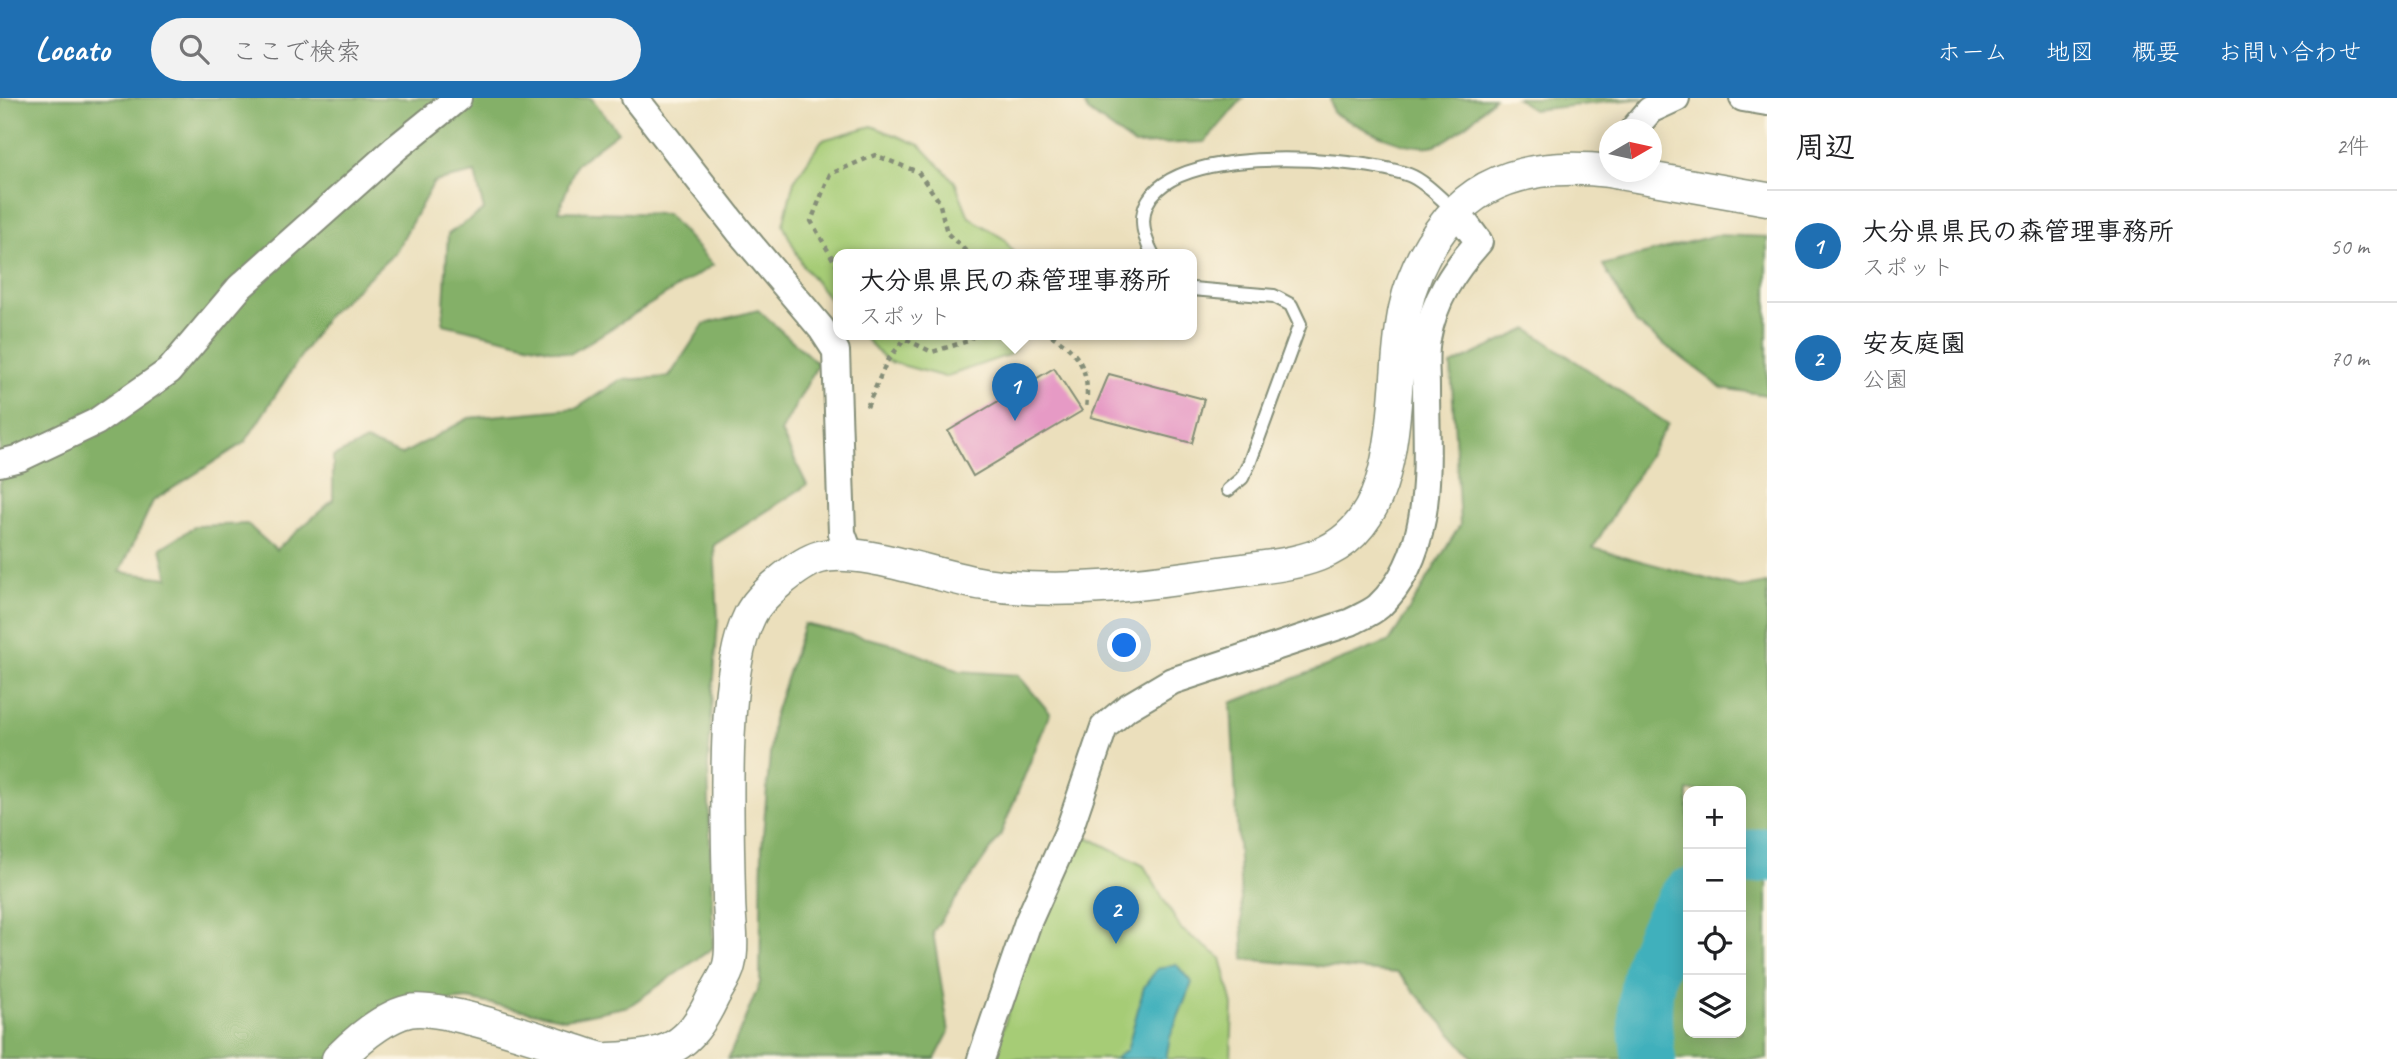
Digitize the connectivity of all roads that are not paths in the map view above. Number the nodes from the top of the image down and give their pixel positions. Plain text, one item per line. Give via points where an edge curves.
1 (458, 98) edge
2 (635, 98) edge
3 (1676, 98) edge
4 (1743, 98) edge
5 (1767, 102) edge
6 (1642, 119) edge
7 (1599, 170) edge
8 (1662, 180) edge
9 (1767, 199) edge
10 (1456, 211) junction
11 (1150, 249) edge
12 (1197, 289) edge
13 (0, 463) edge
14 (1228, 489) dead end
15 (850, 555) junction
16 (338, 1059) edge
17 (602, 1059) edge
18 (609, 1059) edge
19 (981, 1059) edge

1 - 13 street via 240,287 169,371 96,422
2 - 15 street via 836,351 842,533
3 - 6 street via 1650,110
4 - 5 street
7 - 10 street via 1573,167 1503,180 1474,194
8 - 9 street
10 - 11 lane via 1411,176 1372,167 1317,158 1213,165 1178,174 1156,188 1142,213 1143,236
10 - 15 street via 1425,252 1409,291 1383,482 1368,517 1348,538 1319,555 1140,583 1014,587 953,579
10 - 19 street via 1479,242 1449,277 1426,341 1426,493 1413,550 1394,588 1377,608 1351,622 1172,681 1104,727 1069,830 1027,922
12 - 14 lane via 1274,296 1291,305 1300,324 1249,464 1242,478
15 - 18 street via 819,557 787,575 751,614 734,669 729,965 698,1030 654,1057
16 - 17 street via 387,1019 411,1010 443,1012

